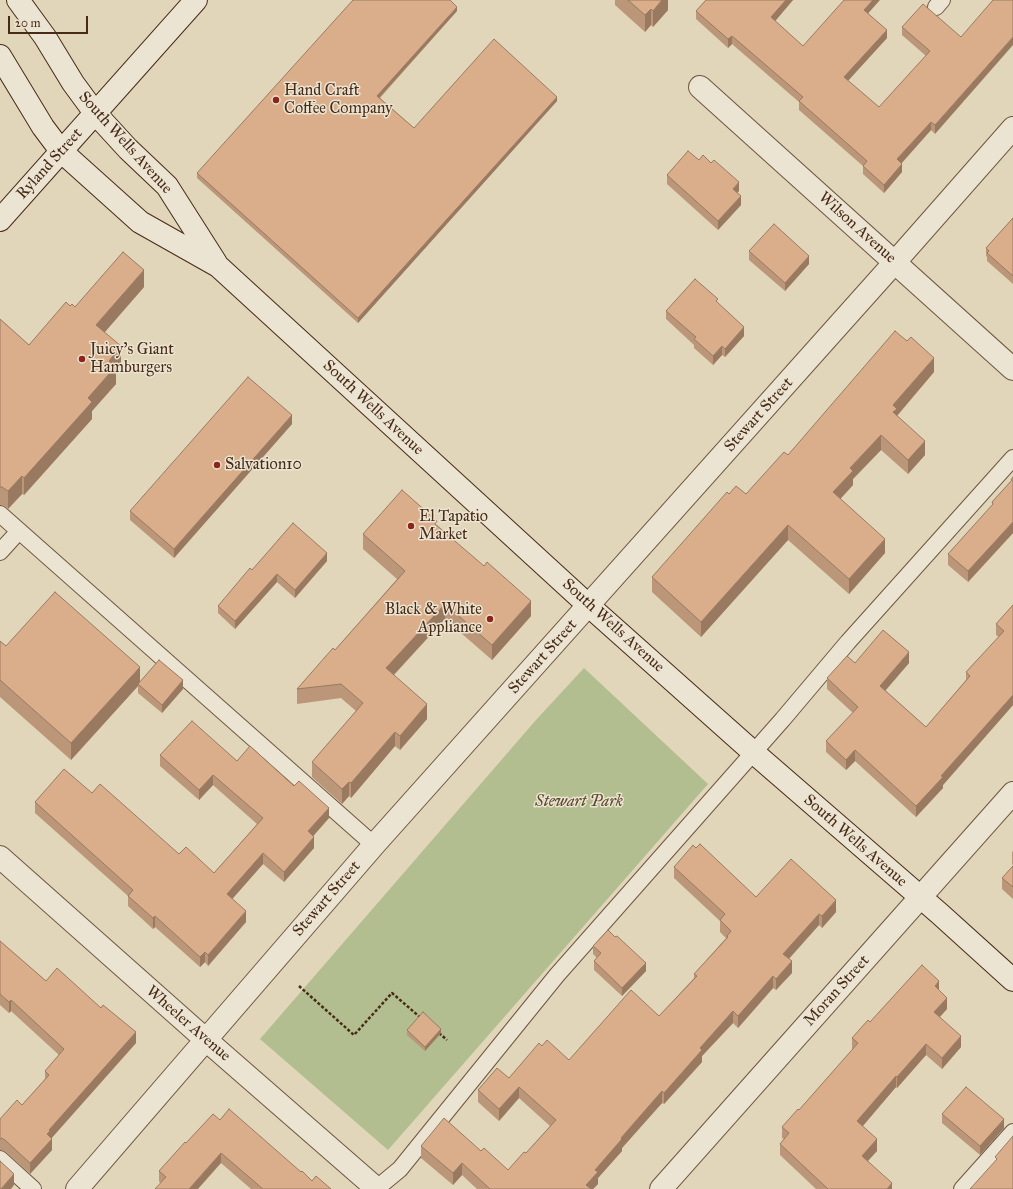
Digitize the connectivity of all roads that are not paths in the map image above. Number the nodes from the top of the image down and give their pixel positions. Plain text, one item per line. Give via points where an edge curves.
1 (18, 0) edge
2 (196, 0) edge
3 (0, 56) edge
4 (700, 87) dead end
5 (95, 114) junction
6 (1013, 128) edge
7 (61, 151) junction
8 (0, 220) edge
9 (895, 262) junction
10 (218, 266) junction
11 (1013, 369) edge
12 (1013, 458) edge
13 (0, 514) edge
14 (19, 531) junction
15 (0, 552) edge
16 (588, 606) junction
17 (753, 752) junction
18 (1013, 793) edge
19 (374, 845) junction
20 (0, 857) edge
21 (920, 897) junction
22 (1013, 980) edge
23 (205, 1039) junction
24 (1013, 1132) edge
25 (0, 1159) edge
26 (33, 1189) edge
27 (77, 1189) edge
28 (377, 1189) edge
29 (661, 1189) edge
30 (962, 1189) edge

1 - 5 street, South Wells Avenue
2 - 5 street, Ryland Street
3 - 7 street, South Wells Avenue via 43,127
4 - 9 street, Wilson Avenue
5 - 7 street, Ryland Street
5 - 10 street, South Wells Avenue via 166,186
6 - 9 street, Stewart Street
7 - 8 street, Ryland Street
7 - 10 street, South Wells Avenue via 140,222
9 - 11 street, Wilson Avenue
9 - 16 street, Stewart Street
10 - 16 street, South Wells Avenue
12 - 17 lane
13 - 14 lane
14 - 15 lane
14 - 19 lane
16 - 17 street, South Wells Avenue
16 - 19 street, Stewart Street
17 - 21 street, South Wells Avenue
17 - 28 lane via 557,975 400,1169
18 - 21 street, Moran Street
19 - 23 street, Stewart Street
20 - 23 street, Wheeler Avenue
21 - 22 street, South Wells Avenue
21 - 29 street, Moran Street
23 - 27 street, Stewart Street
23 - 28 street, Wheeler Avenue
24 - 30 lane
25 - 26 lane

